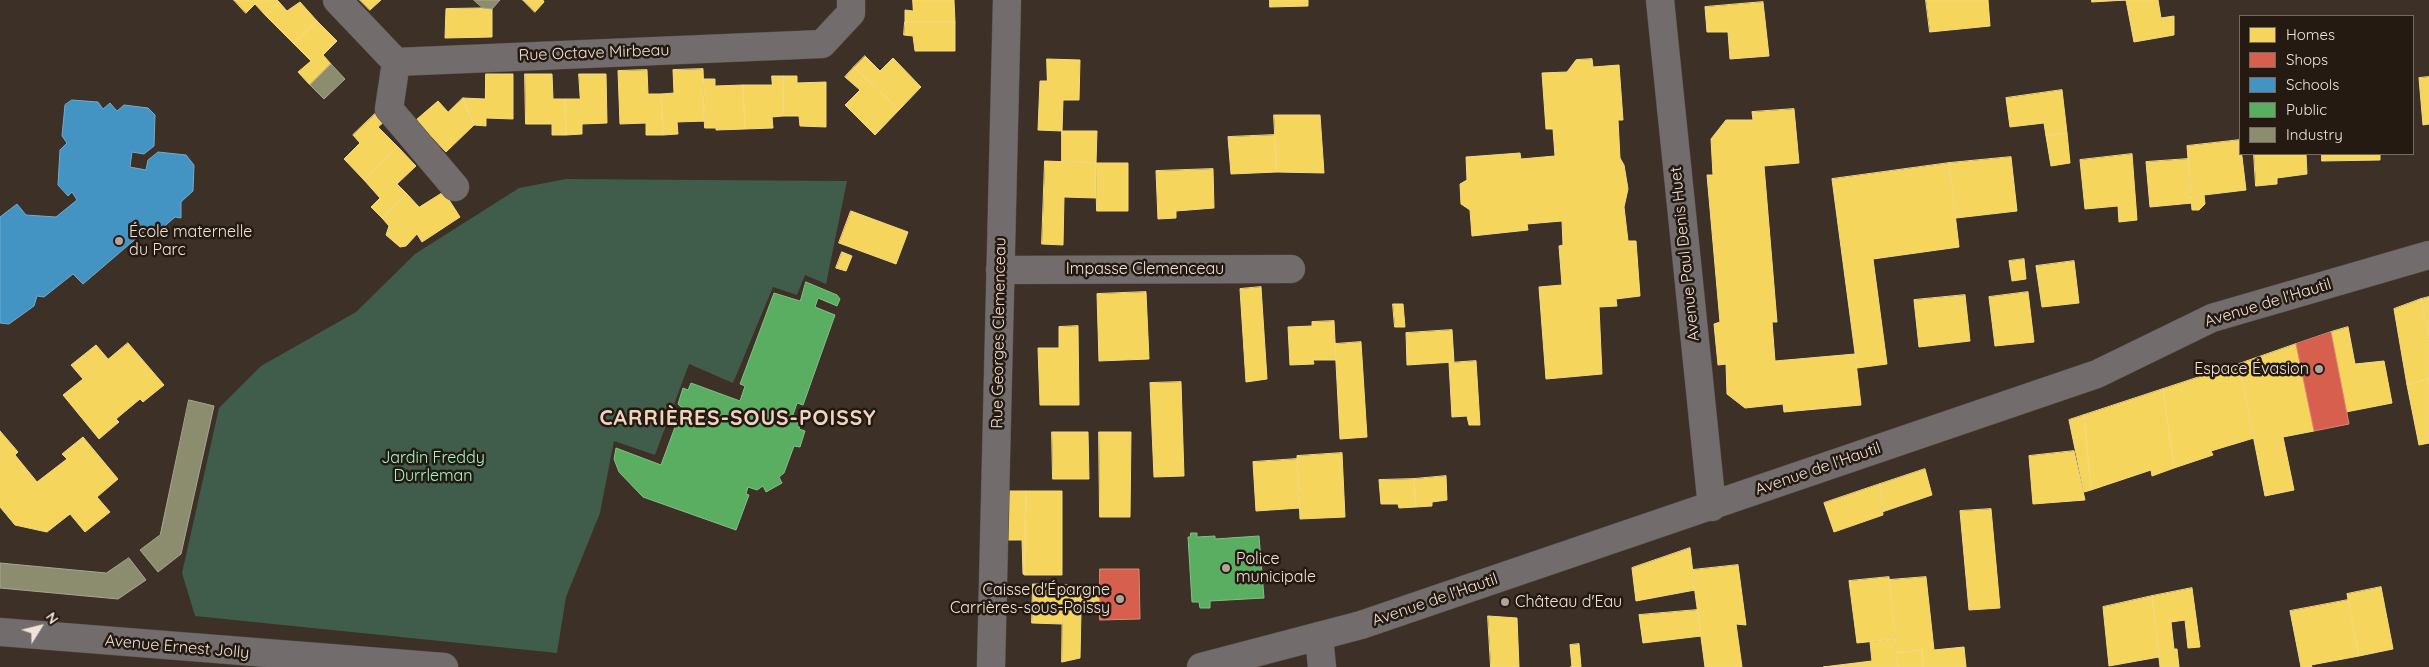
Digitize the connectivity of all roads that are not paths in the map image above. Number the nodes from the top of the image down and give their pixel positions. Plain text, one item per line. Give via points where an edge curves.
1 (337, 0) edge
2 (851, 0) edge
3 (1007, 0) edge
4 (1660, 0) edge
5 (396, 62) junction
6 (455, 187) dead end
7 (2429, 256) edge
8 (1291, 269) dead end
9 (1000, 270) junction
10 (1712, 507) junction
11 (0, 632) edge
12 (1319, 636) junction
13 (444, 667) edge
14 (991, 667) edge
15 (1201, 667) edge
16 (1322, 667) edge

1 - 5 street
2 - 5 street, Rue Octave Mirbeau via 851,13 822,44
3 - 9 street, Rue Georges Clemenceau
4 - 10 street, Avenue Paul Denis Huet
5 - 6 street via 389,109
7 - 10 street, Avenue de l'Hautil via 2212,318 2098,374
8 - 9 street, Impasse Clemenceau
9 - 14 street, Rue Georges Clemenceau
10 - 12 street, Avenue de l'Hautil via 1361,625
11 - 13 street, Avenue Ernest Jolly
12 - 15 street, Avenue de l'Hautil
12 - 16 street

